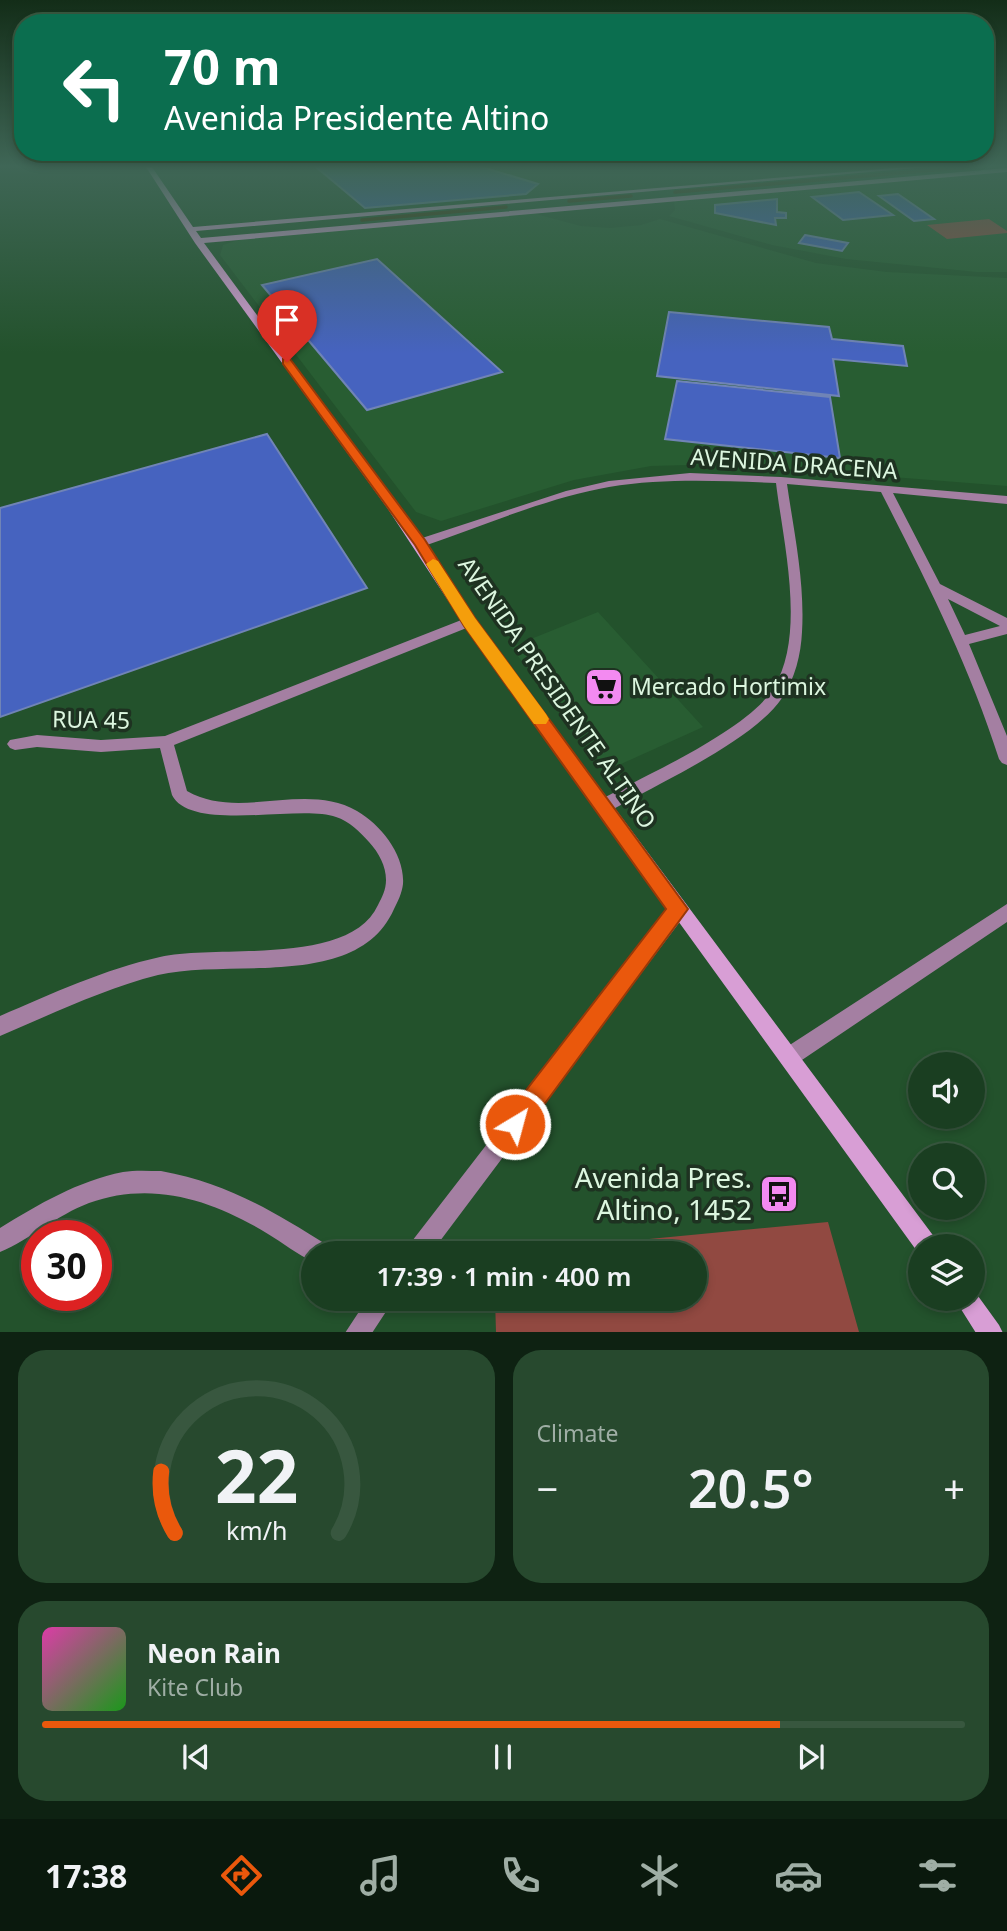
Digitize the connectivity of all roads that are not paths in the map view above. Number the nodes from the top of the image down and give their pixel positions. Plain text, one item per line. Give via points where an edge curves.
1 (190, 229) edge
2 (240, 229) edge
3 (329, 229) edge
4 (241, 237) junction
5 (198, 241) junction
6 (781, 480) junction
7 (886, 491) junction
8 (1007, 500) edge
9 (420, 543) junction
10 (936, 587) junction
11 (469, 622) junction
12 (1007, 627) edge
13 (960, 641) junction
14 (166, 742) junction
15 (15, 744) dead end
16 (1007, 759) edge
17 (604, 806) junction
18 (678, 909) junction
19 (1007, 912) edge
20 (0, 1026) edge
21 (789, 1058) junction
22 (918, 1234) edge
23 (0, 1241) edge
24 (301, 1241) edge
25 (426, 1241) edge
26 (373, 1311) edge
27 (975, 1311) edge
28 (357, 1332) edge
29 (990, 1332) edge

1 - 5 street, AVENIDA PRESIDENTE ALTINO
2 - 4 street
3 - 4 street
4 - 5 street
5 - 9 street, AVENIDA PRESIDENTE ALTINO
6 - 7 street, AVENIDA DRACENA
6 - 9 street, AVENIDA DRACENA via 690,476 609,484
6 - 17 street via 796,630 793,654 776,695 759,715 727,736
7 - 8 street, AVENIDA DRACENA
7 - 10 street
9 - 11 street, AVENIDA PRESIDENTE ALTINO
10 - 12 street
10 - 13 street
11 - 14 street, RUA 45
11 - 17 street, AVENIDA PRESIDENTE ALTINO
12 - 13 street
13 - 16 street
14 - 15 street, RUA 45
14 - 20 street via 180,795 198,805 232,810 328,807 350,815 388,853 396,881 388,909 368,934 342,948 284,958 161,965
17 - 18 street, AVENIDA PRESIDENTE ALTINO
18 - 21 street, AVENIDA PRESIDENTE ALTINO
18 - 25 street
19 - 21 street
21 - 22 street, AVENIDA PRESIDENTE ALTINO
23 - 24 street via 41,1212 84,1192 140,1179 175,1181 202,1189
26 - 28 street
27 - 29 street

